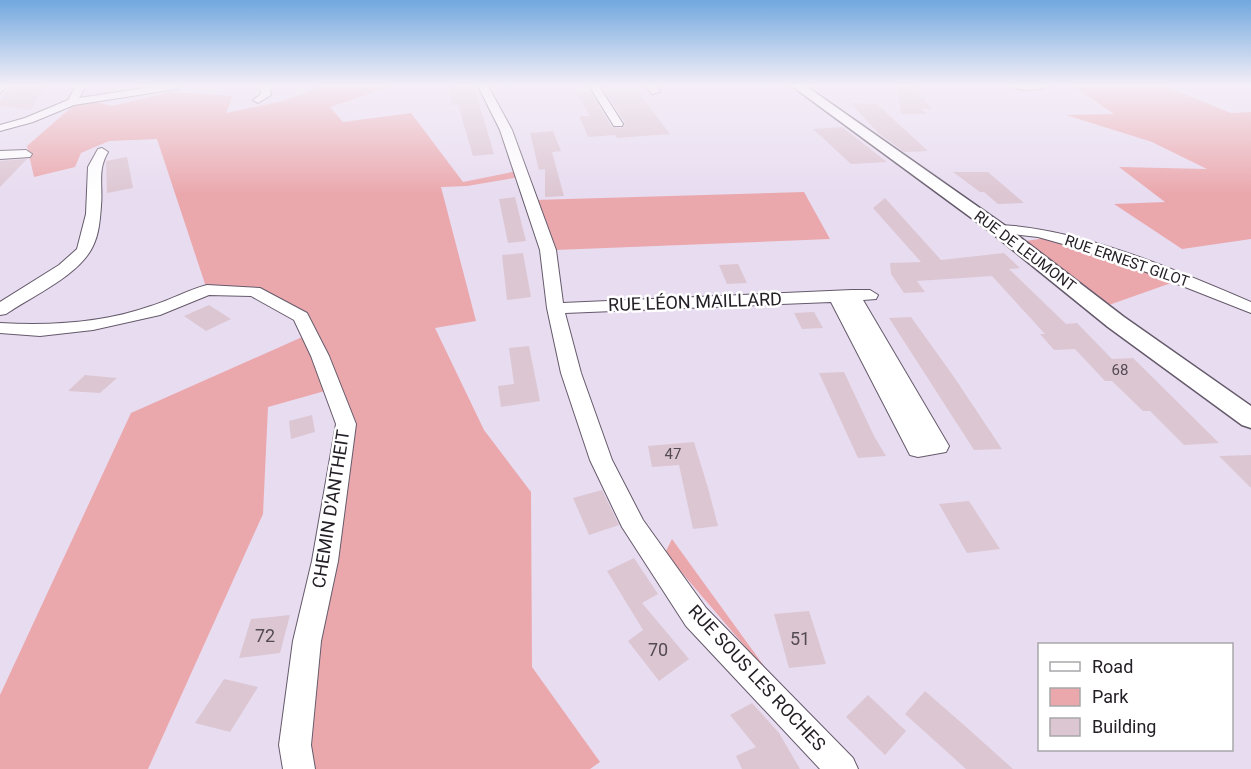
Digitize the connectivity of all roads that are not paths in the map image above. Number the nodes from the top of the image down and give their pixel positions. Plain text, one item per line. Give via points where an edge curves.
1 (22, 122) edge
2 (502, 122) edge
3 (848, 122) edge
4 (0, 128) edge
5 (102, 152) dead end
6 (26, 153) dead end
7 (0, 155) edge
8 (998, 229) junction
9 (852, 295) junction
10 (555, 308) junction
11 (1251, 308) edge
12 (0, 310) edge
13 (0, 328) edge
14 (1251, 418) edge
15 (299, 769) edge
16 (842, 769) edge

1 - 4 street
2 - 10 street, RUE SOUS LES ROCHES via 548,249
3 - 8 street, RUE DE LEUMONT
5 - 12 street via 95,162 92,179 96,197 82,254
6 - 7 street
8 - 11 street, RUE ERNEST GILOT via 1037,231 1128,259
8 - 14 street, RUE DE LEUMONT via 1116,322
9 - 9 street via 918,449 938,446
9 - 10 street, RUE LÉON MAILLARD
10 - 16 street, RUE SOUS LES ROCHES via 571,373 601,460 634,527 696,616
13 - 15 street, CHEMIN D'ANTHEIT via 40,331 93,325 154,311 207,290 254,291 301,317 346,424 325,561 307,640 295,745

